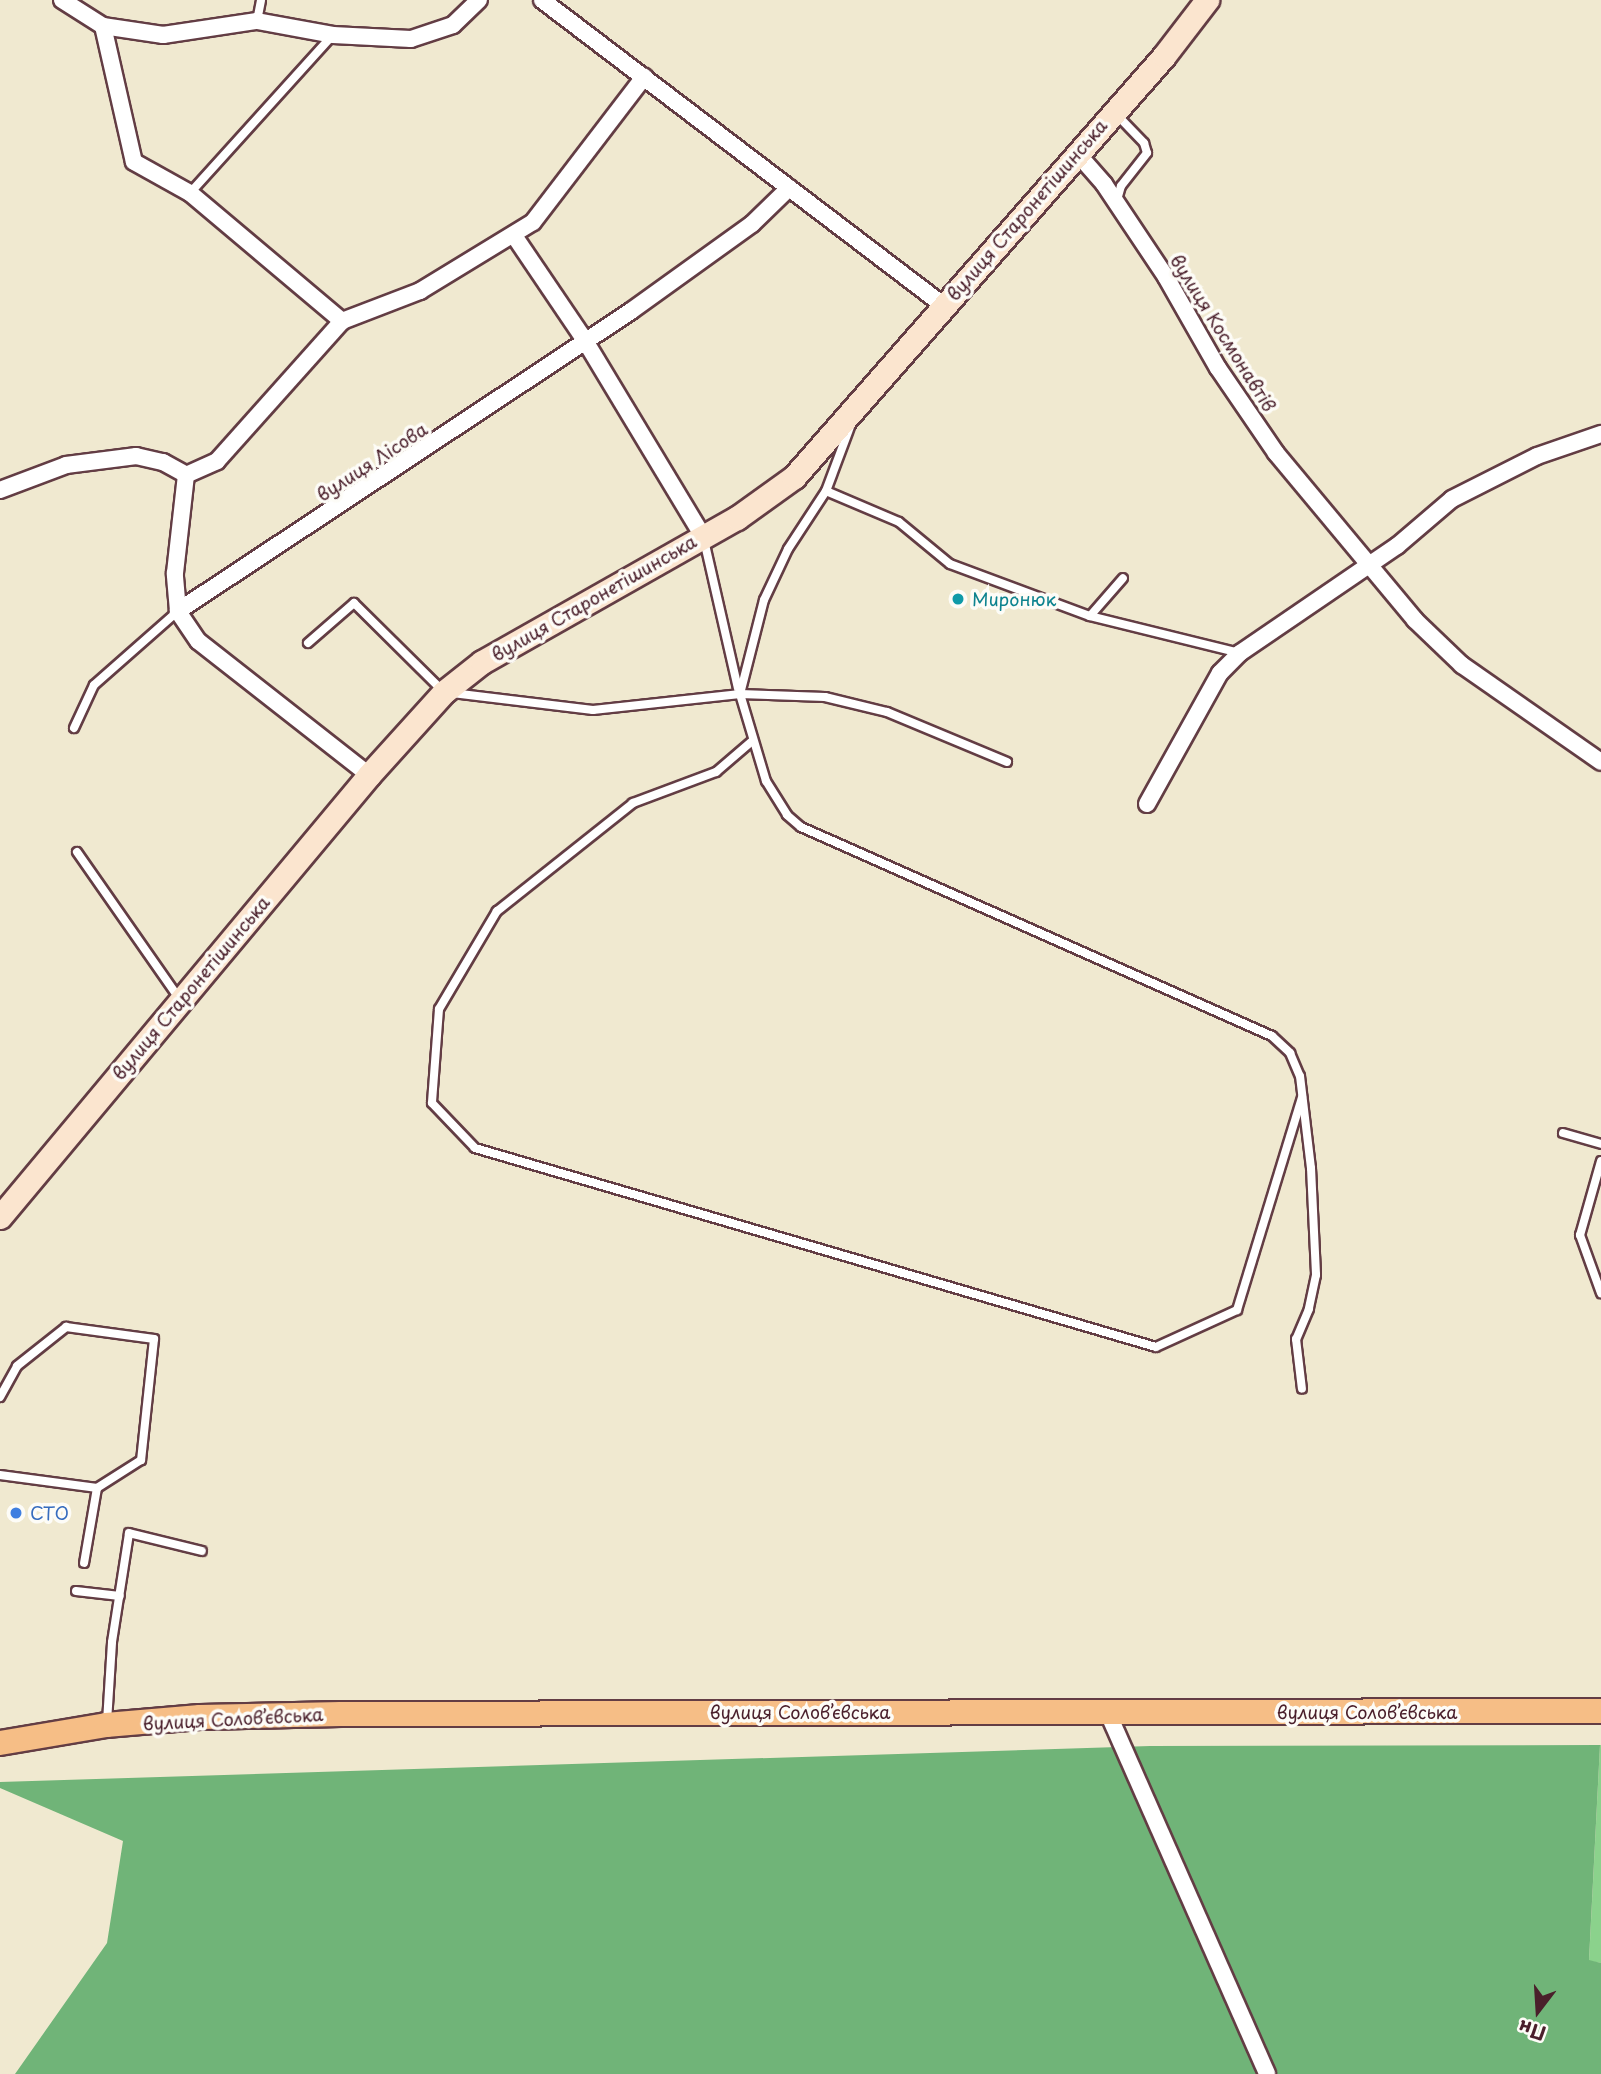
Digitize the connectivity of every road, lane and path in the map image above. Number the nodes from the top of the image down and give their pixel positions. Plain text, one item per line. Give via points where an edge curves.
1 (62, 0) edge
2 (261, 0) edge
3 (479, 0) edge
4 (542, 0) edge
5 (1207, 0) edge
6 (257, 21) junction
7 (103, 26) junction
8 (333, 35) junction
9 (644, 77) junction
10 (1114, 111) junction
11 (1076, 152) junction
12 (789, 188) junction
13 (190, 193) junction
14 (1117, 203) junction
15 (515, 237) junction
16 (943, 306) junction
17 (342, 321) junction
18 (584, 338) junction
19 (858, 407) junction
20 (1601, 434) edge
21 (186, 475) junction
22 (0, 490) edge
23 (826, 491) junction
24 (703, 536) junction
25 (1368, 562) junction
26 (1123, 578) dead end
27 (178, 611) junction
28 (1090, 616) junction
29 (307, 642) dead end
30 (1240, 653) junction
31 (444, 692) junction
32 (740, 694) junction
33 (74, 728) dead end
34 (751, 742) junction
35 (1007, 762) dead end
36 (1601, 762) edge
37 (369, 775) junction
38 (1147, 804) dead end
39 (77, 852) dead end
40 (181, 1000) junction
41 (1302, 1098) junction
42 (1563, 1133) dead end
43 (1601, 1144) edge
44 (1601, 1161) edge
45 (0, 1217) edge
46 (1601, 1293) edge
47 (1301, 1389) dead end
48 (0, 1397) edge
49 (0, 1475) edge
50 (97, 1488) junction
51 (202, 1551) dead end
52 (84, 1563) dead end
53 (76, 1591) dead end
54 (120, 1596) junction
55 (1601, 1711) edge
56 (1108, 1713) junction
57 (106, 1726) junction
58 (0, 1743) edge
59 (1267, 2074) edge

1 - 7 street
2 - 6 lane
3 - 8 street via 453,25 411,38
4 - 9 street
5 - 10 main road, вулиця Старонетішинська
6 - 7 street via 163,35
6 - 8 street
7 - 13 street via 134,162
8 - 13 lane
9 - 12 street
9 - 15 street via 533,222
10 - 11 main road, вулиця Старонетішинська
10 - 14 lane via 1144,143 1147,153 1121,186
11 - 14 street, вулиця Космонавтів
11 - 16 main road, вулиця Старонетішинська
12 - 16 street
12 - 18 street, вулиця Лісова via 752,224 631,311
13 - 17 street
14 - 25 street, вулиця Космонавтів via 1238,400 1276,453
15 - 17 street via 420,291
15 - 18 street
16 - 19 main road, вулиця Старонетішинська
17 - 21 street via 217,461
18 - 24 street
18 - 27 street, вулиця Лісова via 428,449
19 - 23 lane
19 - 24 main road, вулиця Старонетішинська via 794,477
20 - 25 street via 1537,456 1452,499 1396,546
21 - 22 street via 163,462 136,456 66,465
21 - 27 street via 175,573
23 - 28 lane via 899,522 950,564
23 - 32 lane via 788,550 764,600 749,643
24 - 31 main road, вулиця Старонетішинська via 482,662
24 - 32 lane
25 - 30 street
25 - 36 street, вулиця Космонавтів via 1415,620 1462,665
26 - 28 lane
27 - 33 lane via 94,685
27 - 37 street via 198,640
28 - 30 lane
29 - 31 lane via 355,603
30 - 38 street via 1220,673
31 - 32 lane via 593,710
31 - 37 main road, вулиця Старонетішинська
32 - 34 lane via 752,723
32 - 35 lane via 825,697 887,712
34 - 41 lane via 773,794 801,827 1262,1030 1290,1053 1300,1076
34 - 41 lane via 716,772 633,803 497,911 439,1009 432,1103 475,1148 1156,1347 1237,1310
37 - 40 main road, вулиця Старонетішинська
39 - 40 lane
40 - 45 main road, вулиця Старонетішинська
41 - 47 lane via 1316,1275 1296,1339
42 - 43 lane
44 - 46 lane via 1580,1235
48 - 50 lane via 17,1366 66,1327 154,1339 141,1460
49 - 50 lane
50 - 52 lane
51 - 54 lane via 129,1533
53 - 54 lane
54 - 57 lane
55 - 56 main road, вулиця Соловʼєвська
56 - 57 main road, вулиця Соловʼєвська via 341,1714 200,1717
56 - 59 street
57 - 58 main road, вулиця Соловʼєвська

